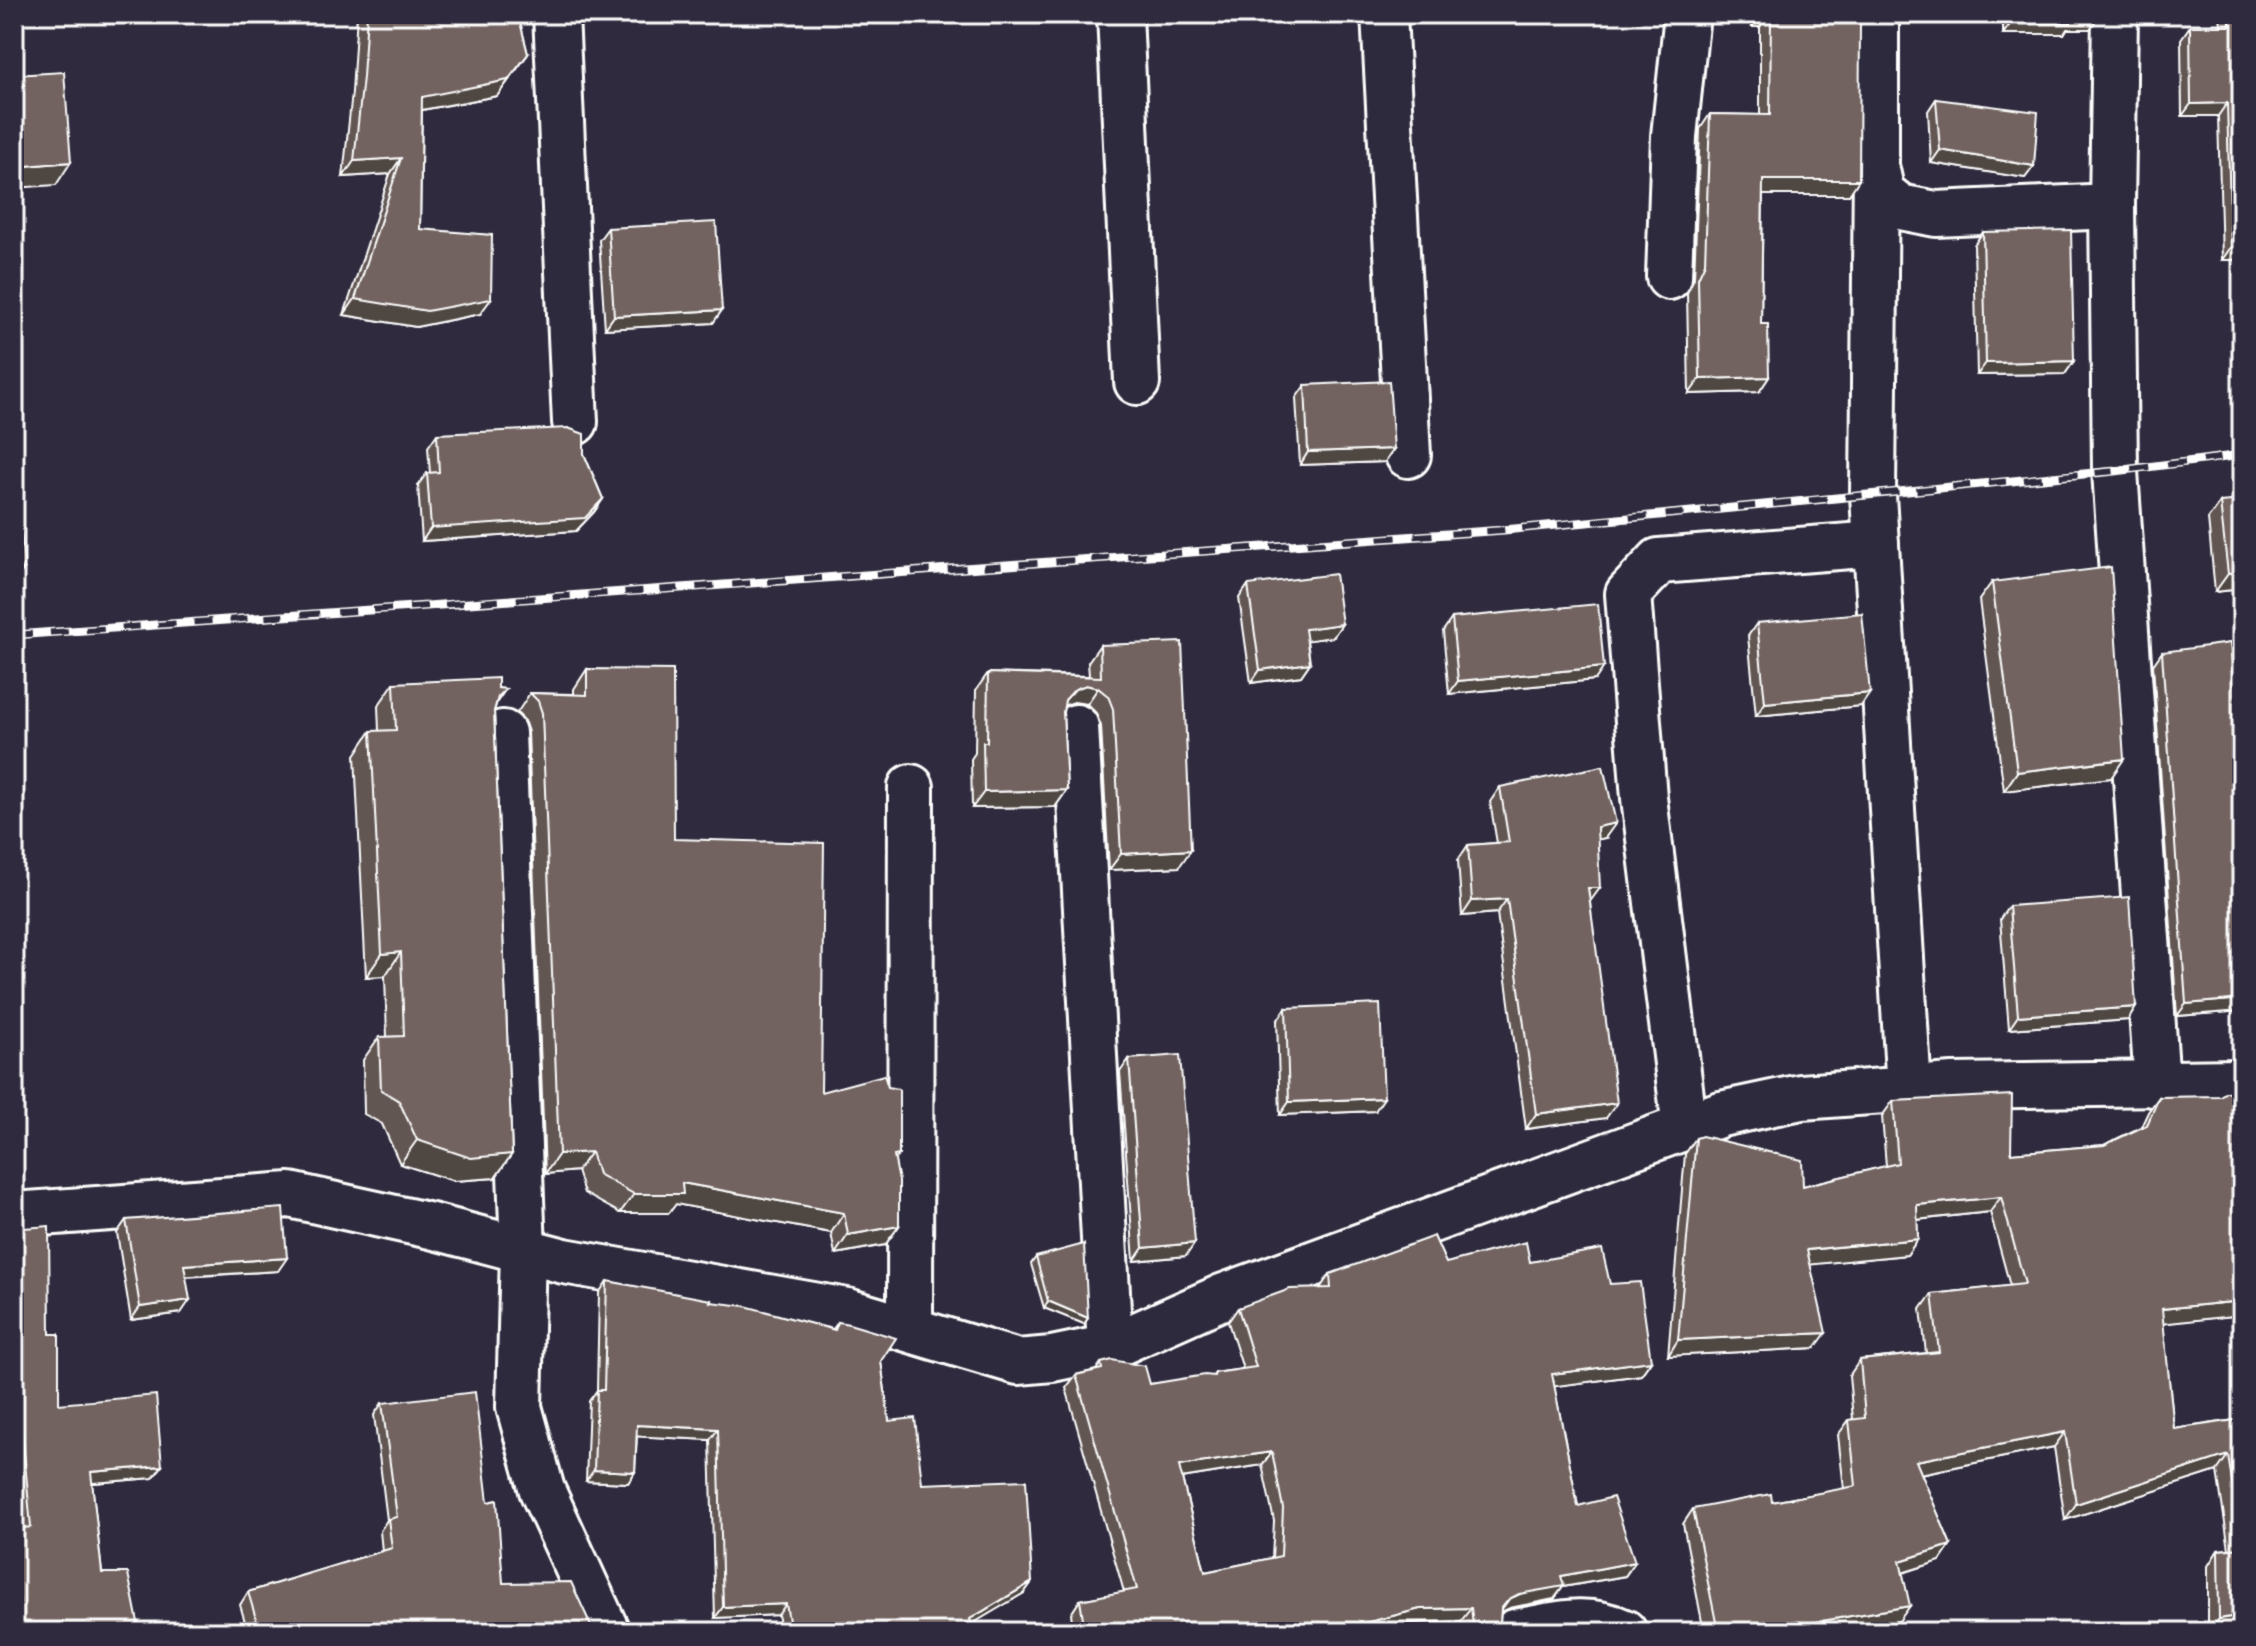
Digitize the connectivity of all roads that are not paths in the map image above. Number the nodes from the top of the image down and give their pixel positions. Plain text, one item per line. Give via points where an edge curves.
1 (556, 14) edge
2 (1120, 14) edge
3 (1384, 14) edge
4 (1687, 14) edge
5 (1876, 14) edge
6 (2115, 14) edge
7 (1876, 166) junction
8 (2112, 206) junction
9 (1669, 277) dead end
10 (1137, 382) dead end
11 (575, 422) dead end
12 (1408, 455) dead end
13 (1876, 544) junction
14 (1076, 727) dead end
15 (503, 733) edge
16 (911, 787) dead end
17 (2242, 1082) edge
18 (2157, 1085) junction
19 (1909, 1090) junction
20 (1685, 1128) junction
21 (14, 1215) edge
22 (523, 1250) junction
23 (910, 1329) junction
24 (1110, 1347) junction
25 (607, 1632) edge
26 (1515, 1632) edge
27 (1624, 1632) edge

1 - 11 street
2 - 10 street
3 - 12 street
4 - 9 street via 1674,136
5 - 7 street
6 - 8 street
7 - 8 street via 1882,193 1900,207 1936,214
7 - 13 street
8 - 18 street via 2115,471
13 - 19 street
13 - 20 street via 1659,561 1628,594 1644,798
14 - 24 street
15 - 22 street
16 - 23 street
17 - 18 street
18 - 19 street
19 - 20 street via 1801,1097 1721,1114
20 - 24 street via 1222,1297
21 - 22 street via 290,1195
22 - 23 street via 847,1311
22 - 25 street via 519,1407 542,1490
23 - 24 street via 1018,1362
26 - 27 street via 1602,1622

